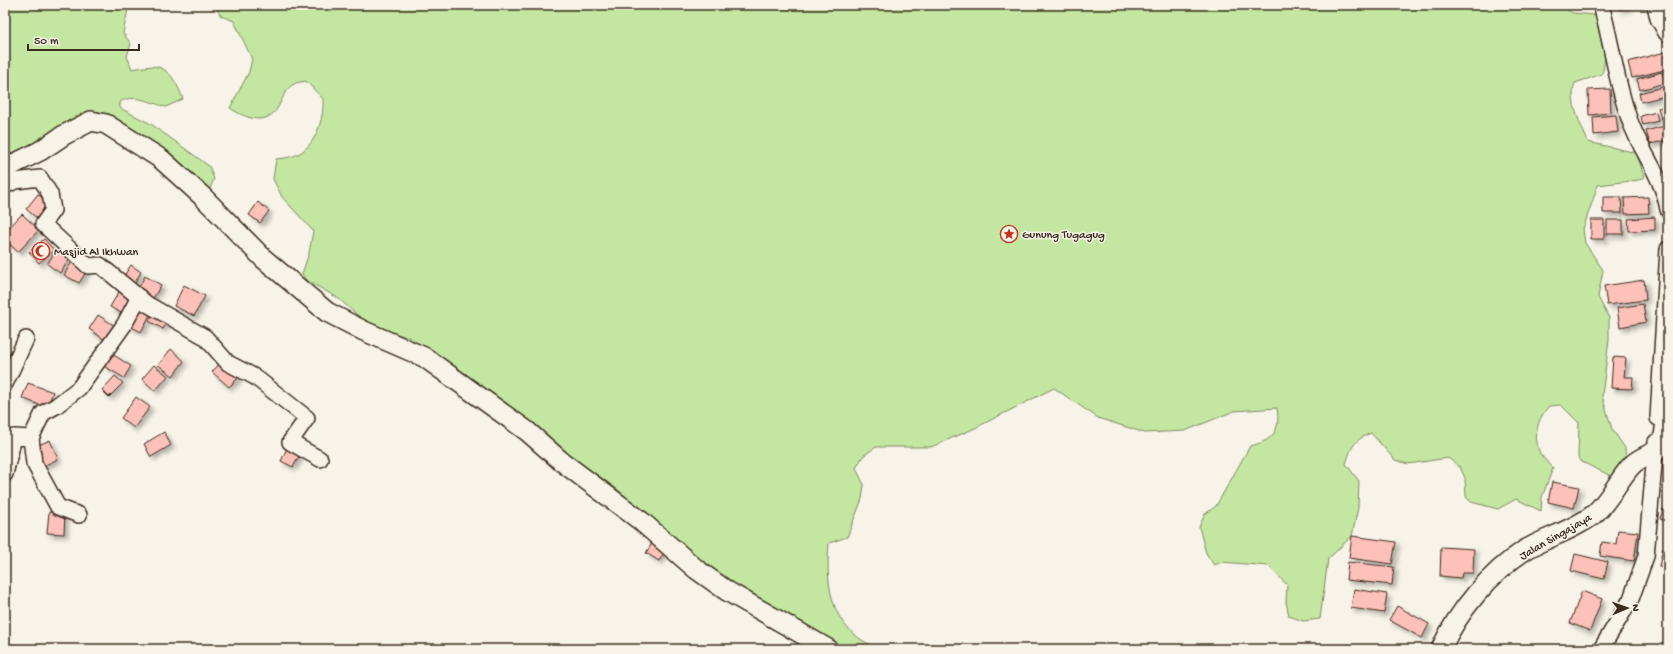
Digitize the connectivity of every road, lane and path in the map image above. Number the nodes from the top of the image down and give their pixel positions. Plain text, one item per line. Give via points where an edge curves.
1 (1601, 5) edge
2 (1657, 5) edge
3 (1668, 32) edge
4 (5, 166) edge
5 (5, 186) edge
6 (1668, 210) edge
7 (1668, 249) edge
8 (139, 297) junction
9 (26, 339) dead end
10 (5, 384) edge
11 (1668, 402) edge
12 (10, 435) edge
13 (32, 438) junction
14 (1656, 452) junction
15 (320, 459) dead end
16 (5, 474) edge
17 (79, 515) dead end
18 (828, 649) edge
19 (1441, 649) edge
20 (1601, 649) edge

1 - 6 street via 1629,120 1642,149 1656,171
2 - 3 street via 1660,18
4 - 18 street via 40,151 92,121 106,124 161,159 202,196 264,259 327,312 424,357 527,431 561,461 641,521 696,569 727,591
5 - 8 street via 15,181 40,178 50,194 52,210 43,224 88,266 100,265
7 - 14 street
8 - 13 street via 124,324 79,388 43,413
8 - 15 street via 205,337 228,363 255,377 307,418 290,442
9 - 10 street
11 - 14 street via 1665,443
12 - 13 street
12 - 16 street
13 - 17 street via 34,463 58,507
14 - 19 street, Jalan Singajaya via 1632,465 1593,515 1525,551 1502,568 1461,614
14 - 20 street via 1646,556 1631,599

